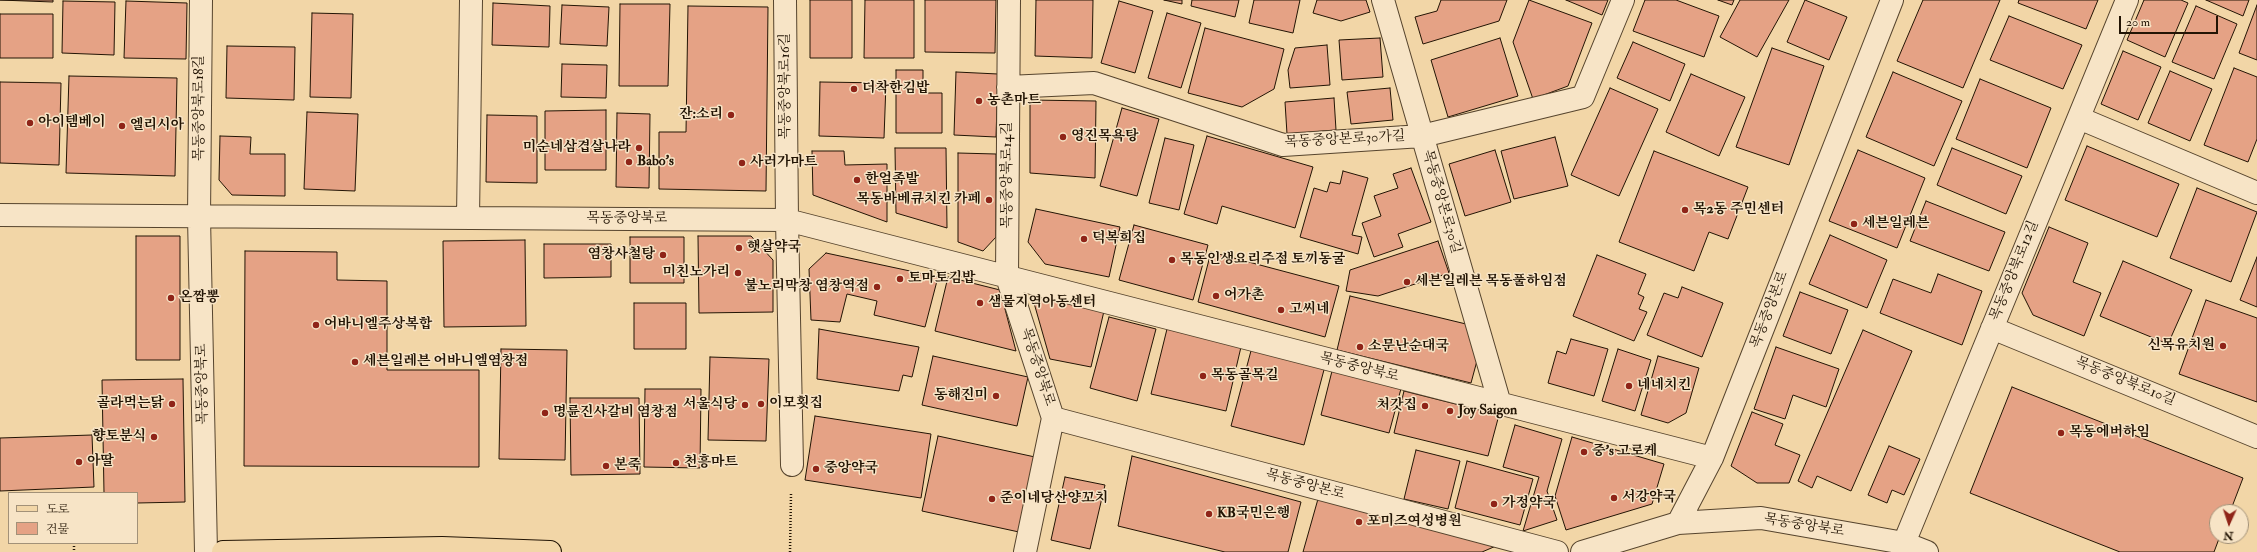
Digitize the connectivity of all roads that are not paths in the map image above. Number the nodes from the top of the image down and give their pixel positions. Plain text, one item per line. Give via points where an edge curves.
1 (201, 0) edge
2 (471, 0) edge
3 (785, 0) edge
4 (1009, 0) edge
5 (1623, 0) edge
6 (1892, 0) edge
7 (2127, 0) edge
8 (1388, 6) edge
9 (1008, 87) junction
10 (2079, 118) junction
11 (1422, 136) junction
12 (2257, 193) edge
13 (0, 215) edge
14 (199, 216) junction
15 (468, 218) junction
16 (787, 220) junction
17 (1007, 277) junction
18 (1992, 328) junction
19 (1500, 404) junction
20 (1053, 418) junction
21 (2257, 437) edge
22 (1712, 458) junction
23 (792, 465) road end
24 (1678, 523) junction
25 (1904, 543) junction
26 (206, 552) edge
27 (223, 552) edge
28 (550, 552) edge
29 (1025, 552) edge
30 (1557, 552) edge
31 (1582, 552) edge
32 (1927, 552) edge

1 - 14 street, 목동중앙북로18길
2 - 15 street
3 - 16 street, 목동중앙북로16길
4 - 9 street, 목동중앙북로14길
5 - 11 street, 목동중앙본로30가길 via 1583,97
6 - 22 street, 목동중앙본로
7 - 10 street, 목동중앙북로12길
8 - 11 street, 목동중앙본로30길
9 - 11 street, 목동중앙본로30가길 via 1094,83 1283,146
9 - 17 street, 목동중앙북로14길
10 - 12 street
10 - 18 street, 목동중앙북로12길
11 - 19 street, 목동중앙본로30길
13 - 14 street, 목동중앙북로
14 - 15 street, 목동중앙북로
14 - 26 street, 목동중앙북로
15 - 16 street, 목동중앙북로
16 - 17 street, 목동중앙북로
16 - 23 street
17 - 19 street, 목동중앙북로
17 - 20 street, 목동중앙북로
18 - 21 street, 목동중앙북로10길
18 - 25 street, 목동중앙북로12길
19 - 22 street, 목동중앙북로
20 - 29 street, 목동중앙북로
20 - 30 street, 목동중앙본로
22 - 24 street, 목동중앙본로
24 - 25 street, 목동중앙북로 via 1761,518
24 - 31 street
25 - 32 street, 목동중앙북로
27 - 28 main road via 442,548

